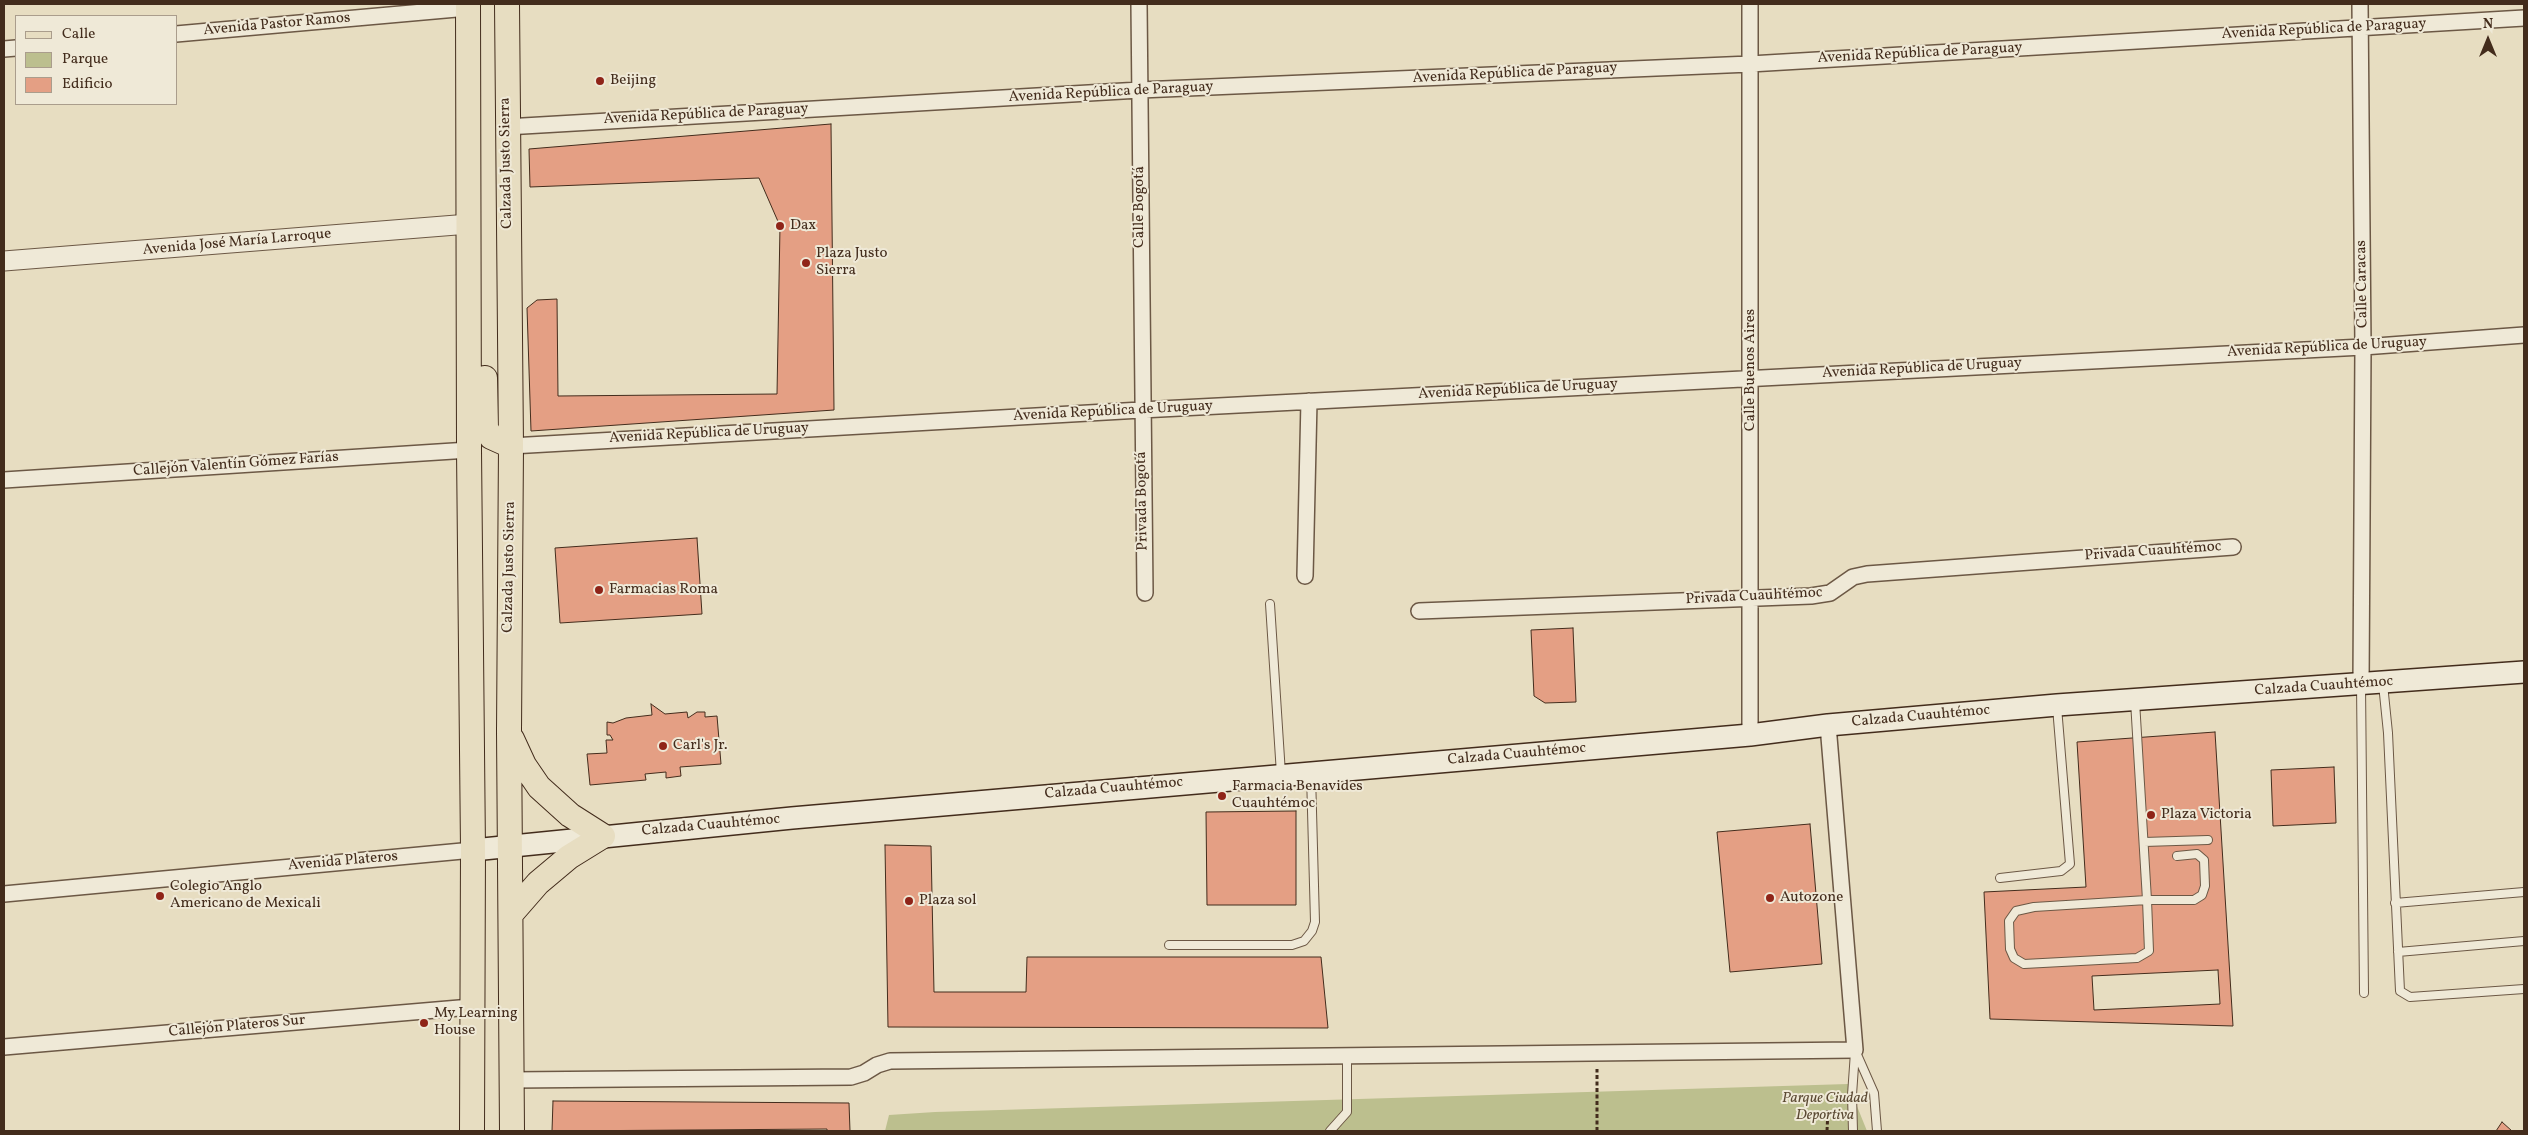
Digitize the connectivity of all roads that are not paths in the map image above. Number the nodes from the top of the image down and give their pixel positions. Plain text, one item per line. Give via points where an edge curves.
1 (507, 4) edge
2 (1139, 4) edge
3 (1750, 4) edge
4 (2360, 4) edge
5 (468, 6) edge
6 (2524, 18) edge
7 (2360, 27) junction
8 (178, 34) edge
9 (1750, 64) junction
10 (1140, 90) junction
11 (506, 127) junction
12 (469, 224) junction
13 (4, 262) edge
14 (469, 331) junction
15 (2524, 335) edge
16 (2363, 347) junction
17 (1751, 378) junction
18 (1309, 401) junction
19 (1142, 410) junction
20 (512, 446) junction
21 (468, 450) junction
22 (4, 480) edge
23 (2233, 546) dead end
24 (1305, 576) dead end
25 (1145, 593) dead end
26 (1750, 598) junction
27 (1270, 604) dead end
28 (1419, 612) dead end
29 (2524, 672) edge
30 (2383, 683) junction
31 (2361, 684) junction
32 (2135, 700) junction
33 (2057, 705) junction
34 (1828, 725) junction
35 (509, 731) junction
36 (1750, 735) junction
37 (1310, 772) junction
38 (1282, 775) junction
39 (604, 836) junction
40 (2208, 840) dead end
41 (2144, 842) junction
42 (511, 845) junction
43 (473, 850) junction
44 (2177, 856) dead end
45 (2000, 878) dead end
46 (2524, 892) edge
47 (4, 894) edge
48 (2147, 900) junction
49 (2395, 903) junction
50 (511, 914) junction
51 (2524, 941) edge
52 (1169, 945) dead end
53 (2398, 952) junction
54 (2524, 989) edge
55 (2364, 993) dead end
56 (471, 1007) junction
57 (4, 1047) edge
58 (1855, 1050) junction
59 (1347, 1056) junction
60 (512, 1080) junction
61 (472, 1131) edge
62 (512, 1131) edge
63 (1330, 1131) edge
64 (1853, 1131) edge
65 (1877, 1131) edge

1 - 11 main road, Calzada Justo Sierra
2 - 10 street, Calle Bogotá
3 - 9 street, Calle Buenos Aires
4 - 7 street, Calle Caracas
5 - 8 street, Avenida Pastor Ramos
5 - 12 main road
6 - 7 street, Avenida República de Paraguay
7 - 9 street, Avenida República de Paraguay
7 - 16 street, Calle Caracas
9 - 10 street, Avenida República de Paraguay
9 - 17 street, Calle Buenos Aires
10 - 11 street, Avenida República de Paraguay
10 - 19 street, Calle Bogotá
11 - 20 main road, Calzada Justo Sierra
12 - 13 street, Avenida José María Larroque
12 - 14 main road
14 - 20 main road via 484,344 486,428 491,438
14 - 21 main road
15 - 16 street, Avenida República de Uruguay
16 - 17 street, Avenida República de Uruguay
16 - 31 street, Calle Caracas
17 - 18 street, Avenida República de Uruguay
17 - 26 street, Calle Buenos Aires
18 - 19 street, Avenida República de Uruguay
18 - 24 street
19 - 20 street, Avenida República de Uruguay
19 - 25 street, Privada Bogotá
20 - 35 main road, Calzada Justo Sierra
21 - 22 street, Callejón Valentín Gómez Farías
21 - 43 main road
23 - 26 street, Privada Cuauhtémoc via 1867,574 1853,577 1830,594
26 - 28 street, Privada Cuauhtémoc
26 - 36 street, Calle Buenos Aires
27 - 38 lane
29 - 30 main road, Calzada Cuauhtémoc
30 - 31 main road, Calzada Cuauhtémoc
30 - 49 lane
31 - 32 main road, Calzada Cuauhtémoc
31 - 55 lane
32 - 33 main road, Calzada Cuauhtémoc
32 - 41 lane
33 - 34 main road, Calzada Cuauhtémoc
33 - 45 lane via 2070,864 2061,871
34 - 36 main road, Calzada Cuauhtémoc
34 - 58 street
35 - 39 main road via 524,765 539,787 570,815
35 - 42 main road, Calzada Justo Sierra
36 - 37 main road, Calzada Cuauhtémoc
37 - 38 main road, Calzada Cuauhtémoc
37 - 52 lane via 1315,922 1304,941 1292,945
38 - 39 main road, Calzada Cuauhtémoc
39 - 42 main road, Calzada Cuauhtémoc
39 - 50 main road via 569,857 544,878
40 - 41 lane
41 - 48 lane
42 - 43 main road, Calzada Cuauhtémoc
42 - 50 main road, Calzada Justo Sierra
43 - 47 street, Avenida Plateros
43 - 56 main road
44 - 48 lane via 2197,854 2204,860 2202,895 2194,900
46 - 49 lane
48 - 48 lane via 2148,951 2137,958 2024,964 2014,958 2010,949 2008,921 2016,911
49 - 53 lane
50 - 60 main road, Calzada Justo Sierra
51 - 53 lane
53 - 54 lane via 2400,991 2410,997
56 - 57 street, Callejón Plateros Sur
56 - 61 main road
58 - 59 street
58 - 64 lane
58 - 65 lane via 1874,1093
59 - 60 street via 890,1061 851,1077
59 - 63 lane via 1347,1112
60 - 62 main road, Calzada Justo Sierra

